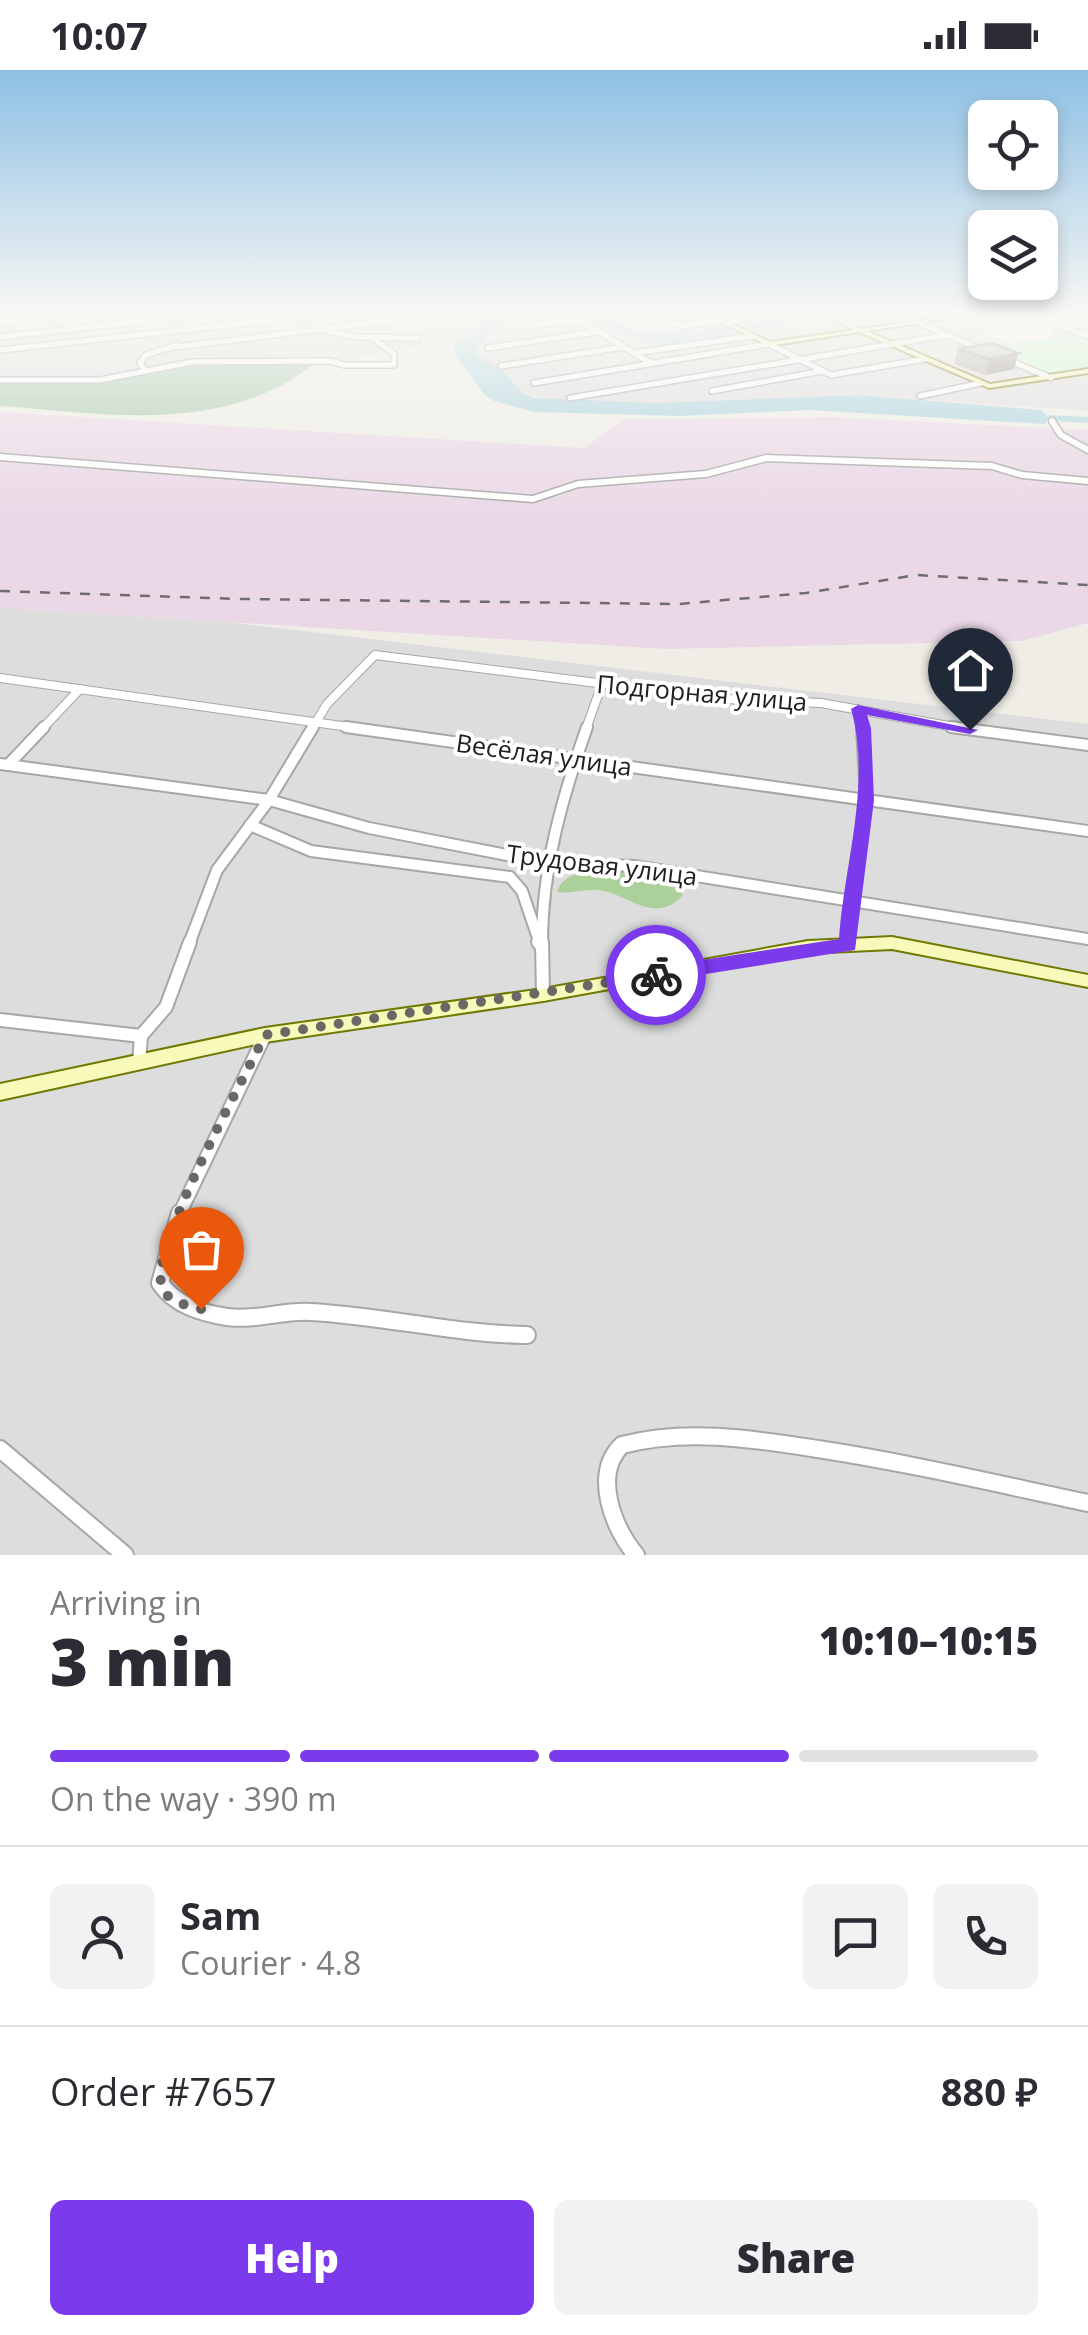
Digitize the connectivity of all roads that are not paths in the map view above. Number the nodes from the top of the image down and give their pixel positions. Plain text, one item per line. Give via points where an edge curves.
1 (657, 383) edge
2 (754, 383) edge
3 (1022, 383) edge
4 (981, 384) joint
5 (712, 391) dead end
6 (920, 396) dead end
7 (570, 398) dead end
8 (1052, 421) dead end
9 (1088, 450) edge
10 (0, 457) edge
11 (1088, 481) edge
12 (0, 678) edge
13 (602, 684) junction
14 (80, 688) junction
15 (858, 709) junction
16 (314, 724) junction
17 (1088, 745) edge
18 (576, 759) junction
19 (4, 765) edge
20 (269, 800) junction
21 (866, 800) junction
22 (250, 824) junction
23 (1088, 831) edge
24 (548, 863) junction
25 (850, 899) junction
26 (1088, 939) edge
27 (848, 945) junction
28 (542, 947) junction
29 (1088, 981) edge
30 (542, 995) junction
31 (0, 1020) edge
32 (265, 1035) junction
33 (141, 1036) junction
34 (139, 1062) junction
35 (0, 1092) edge
36 (527, 1335) dead end
37 (0, 1450) edge
38 (1088, 1503) edge
39 (124, 1555) edge
40 (636, 1555) edge

1 - 7 street
2 - 5 street
3 - 4 main road
4 - 6 street
8 - 9 street via 1061,435
10 - 11 street via 533,498 578,484 706,474 774,458 992,466 1022,476
12 - 14 street, Весёлая улица
13 - 15 street, Подгорная улица
13 - 16 street, Подгорная улица via 374,655
13 - 18 street
14 - 16 street, Весёлая улица
14 - 19 street
15 - 17 street, Подгорная улица
15 - 21 street
16 - 18 street, Весёлая улица
16 - 20 street
18 - 21 street, Весёлая улица
18 - 24 street
19 - 20 street, Трудовая улица
20 - 22 street
20 - 24 street, Трудовая улица via 369,828
21 - 23 street, Весёлая улица
21 - 25 street
22 - 28 street via 312,852 510,877 523,889 530,933
22 - 33 street via 214,878 166,1007
24 - 25 street, Трудовая улица via 634,866
24 - 28 street
25 - 26 street, Трудовая улица
25 - 27 street
27 - 29 main road via 892,942
27 - 30 main road
28 - 30 street
30 - 32 main road
31 - 33 street
32 - 34 main road
32 - 36 street via 171,1234 160,1283 166,1295 227,1317 307,1311
33 - 34 street
34 - 35 main road
37 - 39 street
38 - 40 street via 803,1445 678,1436 625,1443 608,1471 612,1520

